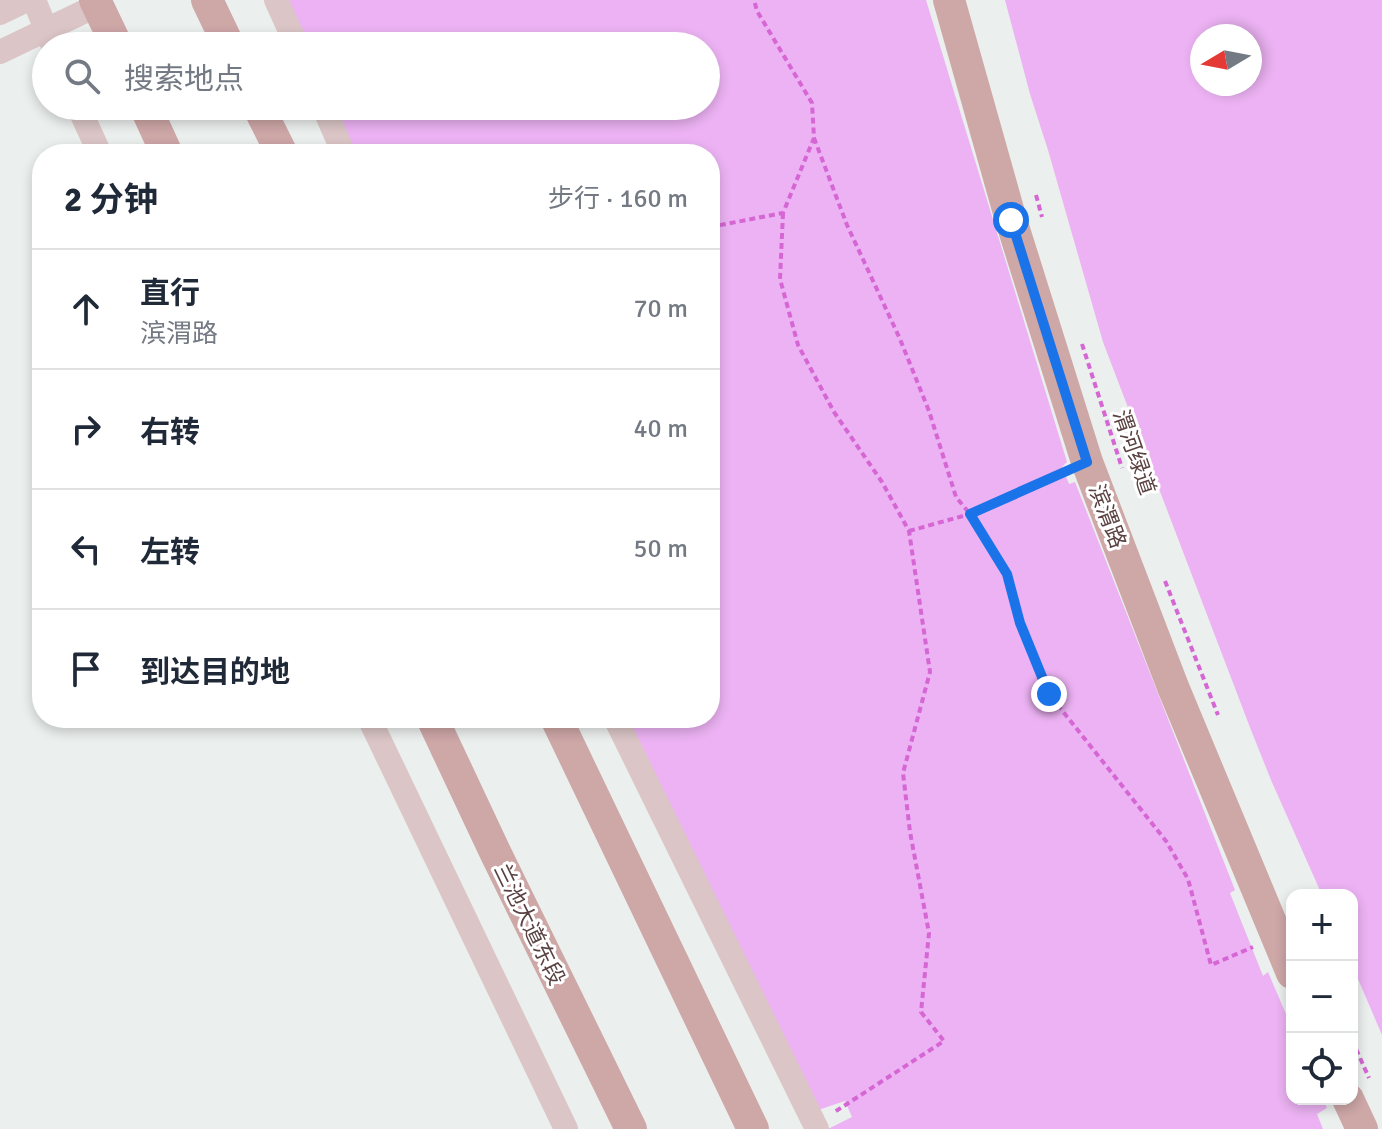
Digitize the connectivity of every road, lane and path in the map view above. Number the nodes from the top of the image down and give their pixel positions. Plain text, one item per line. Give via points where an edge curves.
1 (27, 0) edge
2 (34, 0) edge
3 (207, 0) edge
4 (276, 0) edge
5 (754, 0) edge
6 (949, 0) edge
7 (96, 3) edge
8 (0, 13) edge
9 (47, 32) edge
10 (57, 32) edge
11 (110, 32) edge
12 (222, 32) edge
13 (291, 32) edge
14 (32, 43) edge
15 (0, 52) edge
16 (84, 120) edge
17 (151, 120) edge
18 (265, 120) edge
19 (329, 120) edge
20 (814, 138) junction
21 (95, 144) edge
22 (162, 144) edge
23 (277, 144) edge
24 (340, 144) edge
25 (1032, 183) dead end
26 (783, 213) junction
27 (720, 225) edge
28 (1045, 229) dead end
29 (1079, 333) dead end
30 (1087, 462) junction
31 (1126, 482) dead end
32 (970, 514) junction
33 (909, 531) junction
34 (1160, 568) dead end
35 (1222, 727) dead end
36 (374, 728) edge
37 (437, 728) edge
38 (561, 728) edge
39 (620, 728) edge
40 (1276, 937) junction
41 (1287, 961) edge
42 (1359, 1090) edge
43 (816, 1127) edge
44 (566, 1129) edge
45 (631, 1129) edge
46 (753, 1129) edge
47 (1362, 1129) edge

1 - 8 street
2 - 9 street
3 - 12 main road
4 - 13 street
5 - 20 path via 812,103
6 - 30 main road, 滨渭路
7 - 10 street
7 - 11 main road
14 - 15 street
16 - 21 street
17 - 22 main road
18 - 23 main road
19 - 24 street
20 - 26 path
20 - 32 path via 929,411 956,497
25 - 28 path
26 - 27 path
26 - 33 path via 780,279 798,345
29 - 31 path, 渭河绿道
30 - 32 path
30 - 40 main road, 滨渭路
32 - 33 path
32 - 40 path via 1007,574 1049,694 1166,841 1188,879 1211,965
33 - 43 path via 930,672 903,773 929,933 921,1012 944,1041
34 - 35 path
36 - 44 street
37 - 45 main road, 兰池大道东段
38 - 46 main road
39 - 43 street
40 - 41 main road, 滨渭路
42 - 47 main road

